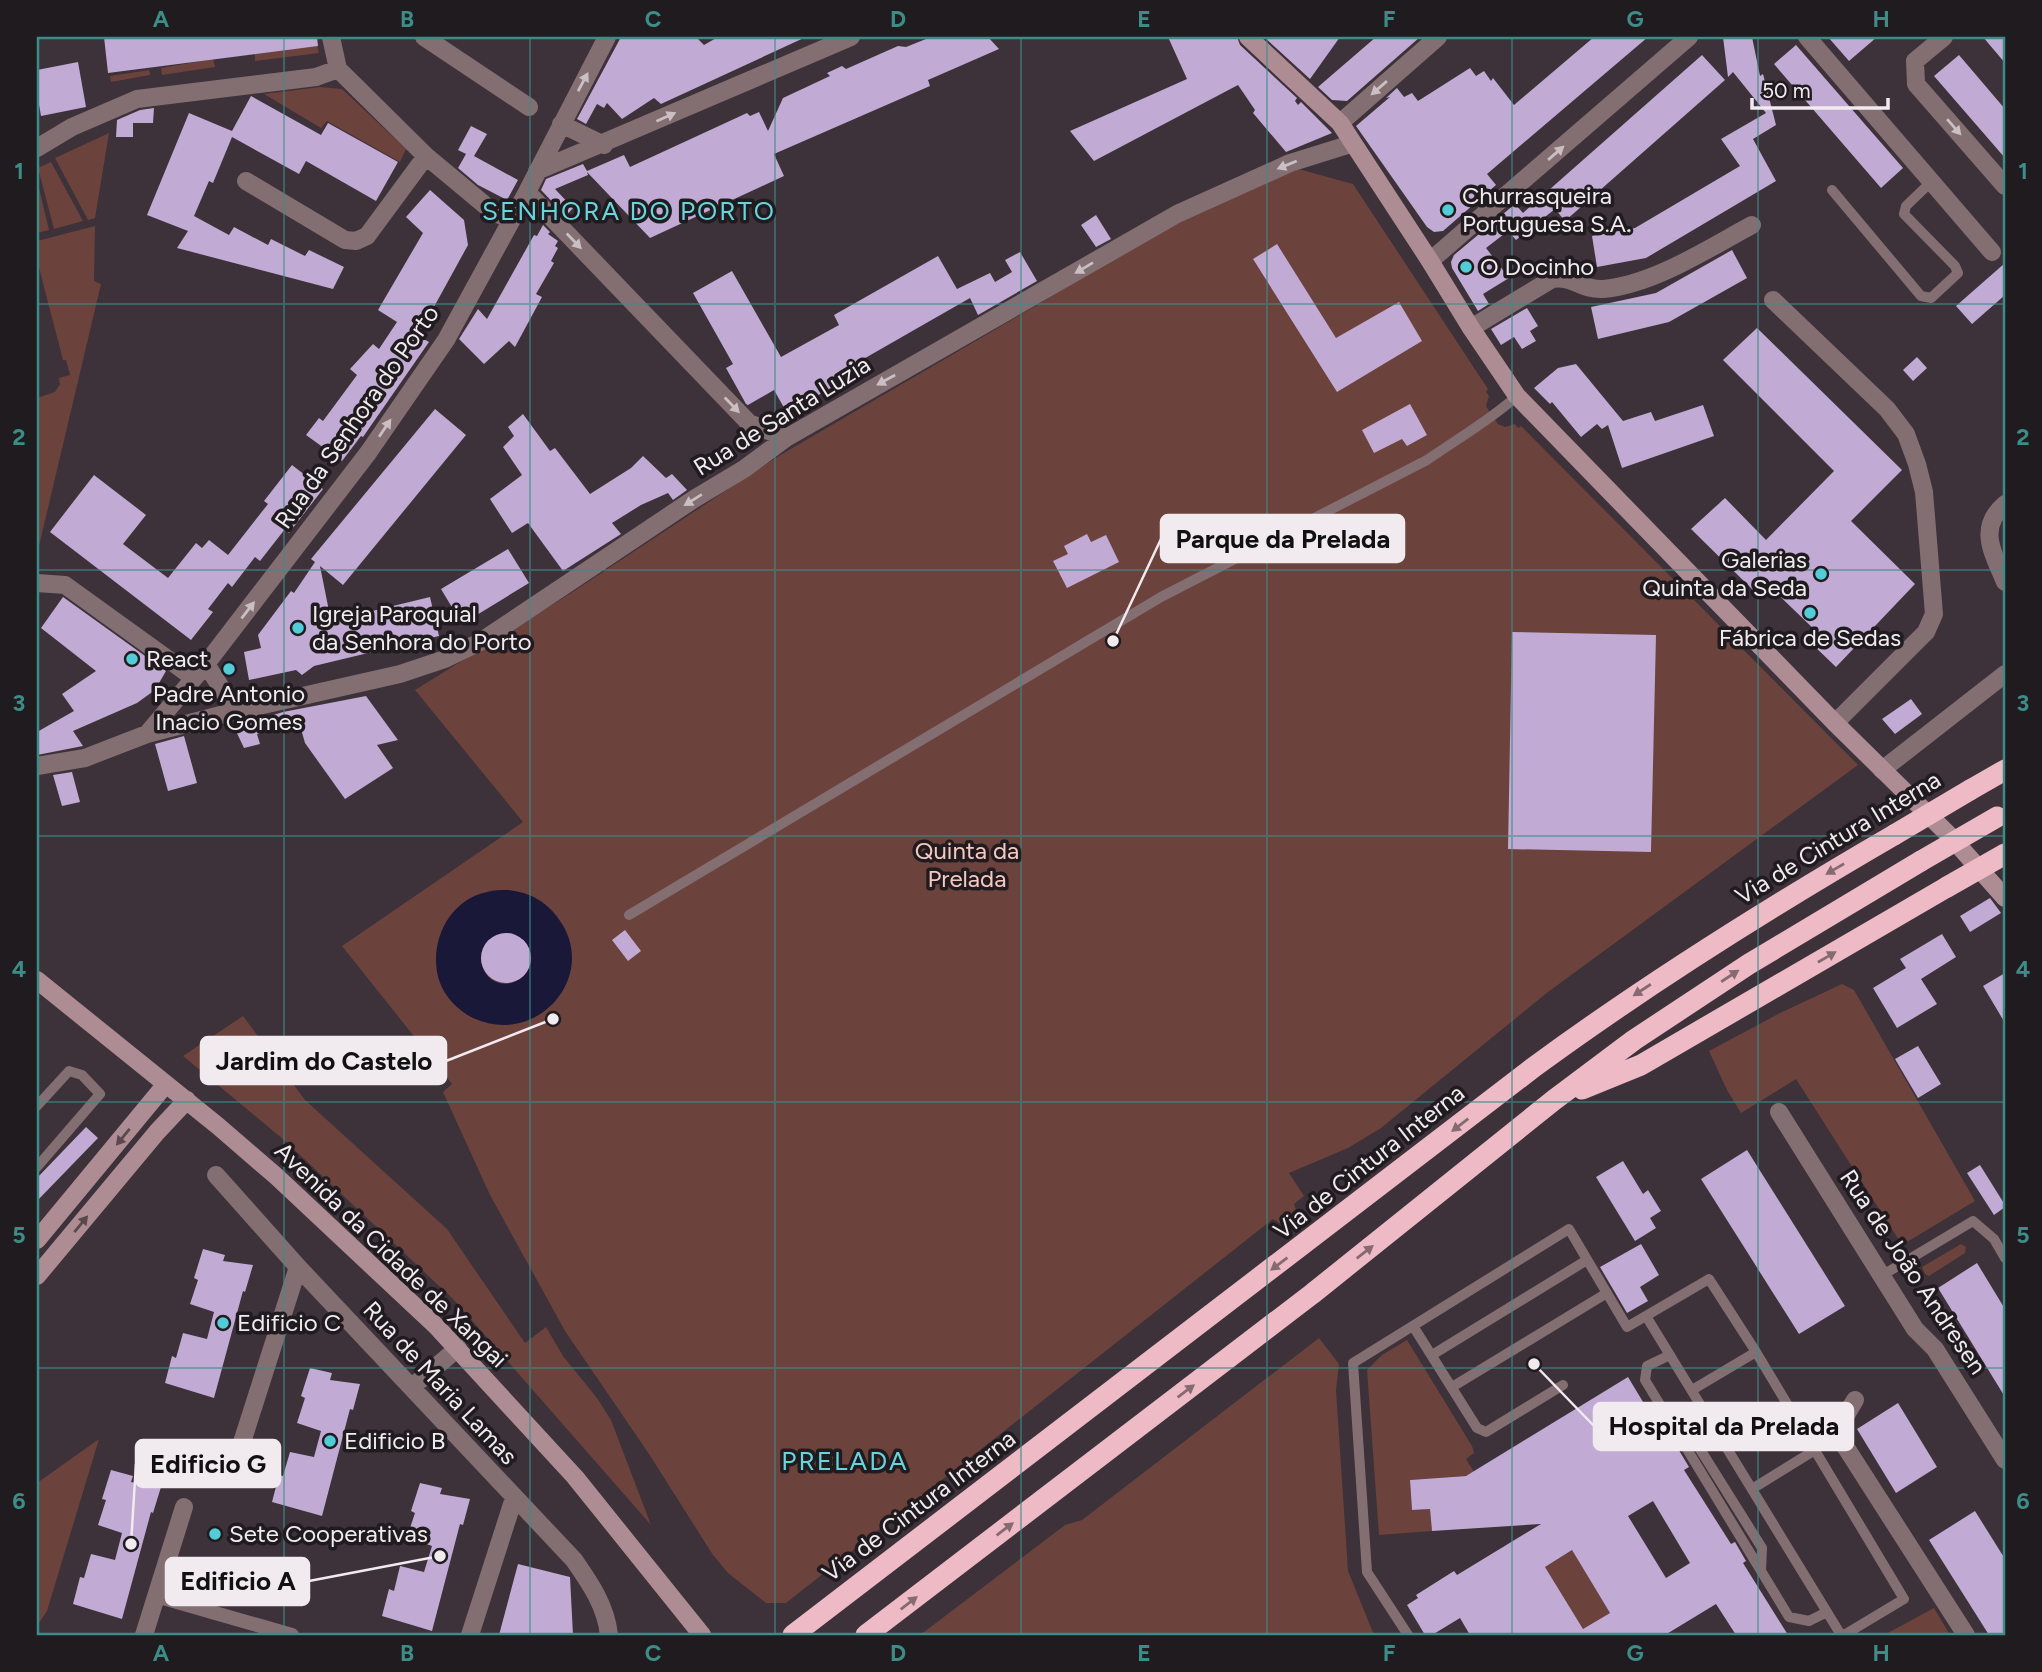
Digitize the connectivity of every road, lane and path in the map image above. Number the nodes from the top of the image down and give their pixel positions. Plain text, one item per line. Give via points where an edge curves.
1 (331, 37) edge
2 (424, 37) edge
3 (607, 37) edge
4 (851, 37) edge
5 (1248, 37) edge
6 (1438, 37) edge
7 (1689, 37) edge
8 (1807, 37) edge
9 (1944, 37) edge
10 (338, 69) junction
11 (530, 107) dead end
12 (1340, 123) junction
13 (561, 124) junction
14 (1352, 144) junction
15 (604, 145) junction
16 (37, 148) edge
17 (426, 156) junction
18 (537, 171) junction
19 (246, 181) dead end
20 (1931, 182) junction
21 (2005, 186) edge
22 (1832, 190) dead end
23 (527, 192) junction
24 (510, 220) junction
25 (1752, 225) dead end
26 (1992, 252) dead end
27 (1430, 261) junction
28 (1773, 300) dead end
29 (1471, 328) junction
30 (1517, 396) junction
31 (786, 438) junction
32 (2005, 503) edge
33 (2005, 582) edge
34 (37, 583) edge
35 (206, 664) junction
36 (2005, 674) edge
37 (194, 678) junction
38 (236, 711) junction
39 (1835, 723) junction
40 (147, 734) junction
41 (37, 766) edge
42 (1882, 770) junction
43 (2005, 770) edge
44 (2001, 815) edge
45 (2005, 854) edge
46 (2005, 898) edge
47 (628, 915) dead end
48 (37, 980) edge
49 (166, 1084) junction
50 (187, 1100) junction
51 (1554, 1100) junction
52 (37, 1106) edge
53 (1779, 1112) dead end
54 (37, 1167) edge
55 (216, 1175) dead end
56 (38, 1236) edge
57 (2005, 1258) edge
58 (1587, 1260) junction
59 (298, 1267) junction
60 (37, 1276) edge
61 (1881, 1276) junction
62 (1607, 1293) junction
63 (1646, 1316) junction
64 (1413, 1326) junction
65 (458, 1348) junction
66 (1756, 1352) junction
67 (1432, 1355) junction
68 (1670, 1355) junction
69 (1563, 1385) dead end
70 (412, 1387) junction
71 (1451, 1387) junction
72 (1692, 1390) junction
73 (1855, 1401) dead end
74 (1815, 1450) junction
75 (237, 1458) dead end
76 (2005, 1460) edge
77 (1752, 1489) junction
78 (514, 1498) junction
79 (184, 1507) dead end
80 (156, 1596) junction
81 (1827, 1612) junction
82 (698, 1630) edge
83 (144, 1635) edge
84 (292, 1635) edge
85 (470, 1635) edge
86 (610, 1635) edge
87 (793, 1635) edge
88 (866, 1635) edge
89 (1408, 1635) edge
90 (1843, 1635) edge
91 (1966, 1635) edge

1 - 10 street
2 - 11 street
13 -> 3 street, Rua da Senhora do Porto
15 -> 4 street
5 - 12 main road
6 -> 12 street
27 -> 7 street
8 - 20 street
9 -> 21 street via 1915,61 1916,83
10 - 16 street via 316,77 137,99
10 - 17 street
12 - 14 main road
13 - 15 street
13 - 18 street, Rua da Senhora do Porto
14 - 27 main road
14 -> 31 street, Rua de Santa Luzia via 1290,163 1177,214
15 - 18 street
17 - 19 street via 367,236 356,241 345,240
17 - 24 street via 492,211
18 - 23 street, Rua da Senhora do Porto
20 - 22 lane via 1906,206 1904,214 1958,273 1931,298 1921,296
20 - 26 street
23 - 24 street, Rua da Senhora do Porto
23 -> 31 street via 749,423
35 -> 24 street, Rua da Senhora do Porto via 368,453 438,351
25 - 29 street via 1672,268 1617,286 1588,289 1565,277 1552,279
27 - 29 main road
28 - 39 street via 1887,409 1906,434 1924,492 1934,614 1926,632
29 - 30 main road
30 - 39 main road
30 - 47 lane via 1494,417 1427,460 1161,597
31 -> 38 street, Rua de Santa Luzia via 480,642 400,674
32 - 33 street via 1989,529 1990,546
34 - 37 street via 65,585
35 - 37 street, Rua da Senhora do Porto
35 - 38 street
36 - 42 street
37 - 40 street, Rua da Senhora do Porto
38 - 40 street, Rua de Santa Luzia
39 - 42 main road
40 - 41 street, Rua de Santa Luzia via 85,758
42 - 46 main road
43 -> 87 highway, Via de Cintura Interna, bridge via 1732,931 1615,1008
51 -> 44 highway, bridge via 1689,1002
51 -> 45 highway, bridge via 1641,1065
48 - 49 main road, Avenida da Cidade de Xangai
49 - 50 main road, Avenida da Cidade de Xangai
49 -> 56 main road
60 -> 50 main road
50 - 65 main road, Avenida da Cidade de Xangai via 276,1176
88 -> 51 highway via 1312,1294
52 - 54 lane via 69,1071 82,1075 100,1094
53 - 61 street, Rua de João Andresen
55 - 59 street, Rua de Maria Lamas
57 - 61 lane via 1994,1239 1973,1221
58 - 62 lane
58 - 64 lane via 1569,1229
58 - 67 lane
59 - 70 street, Rua de Maria Lamas
59 - 75 street
61 - 76 street, Rua de João Andresen via 1915,1329 1936,1349
62 - 63 lane via 1627,1327
62 - 71 lane
63 - 66 lane via 1709,1279
63 - 68 lane
64 - 67 lane
64 - 89 lane via 1353,1363 1367,1572
65 - 70 street
65 - 82 main road, Avenida da Cidade de Xangai via 575,1477
66 - 72 lane
66 - 74 lane
67 - 71 lane
68 - 72 lane
68 - 81 lane via 1647,1366 1645,1380 1761,1572 1789,1617 1809,1621
69 - 71 lane via 1486,1432 1477,1428
70 - 78 street, Rua de Maria Lamas
72 - 77 lane
73 - 91 street via 1836,1432
74 - 77 lane
74 - 90 lane via 1905,1599
77 - 81 lane
78 - 85 street
78 - 86 street, Rua de Maria Lamas via 574,1560 604,1609
79 - 80 street
80 - 83 street
80 - 84 street
81 - 90 lane

